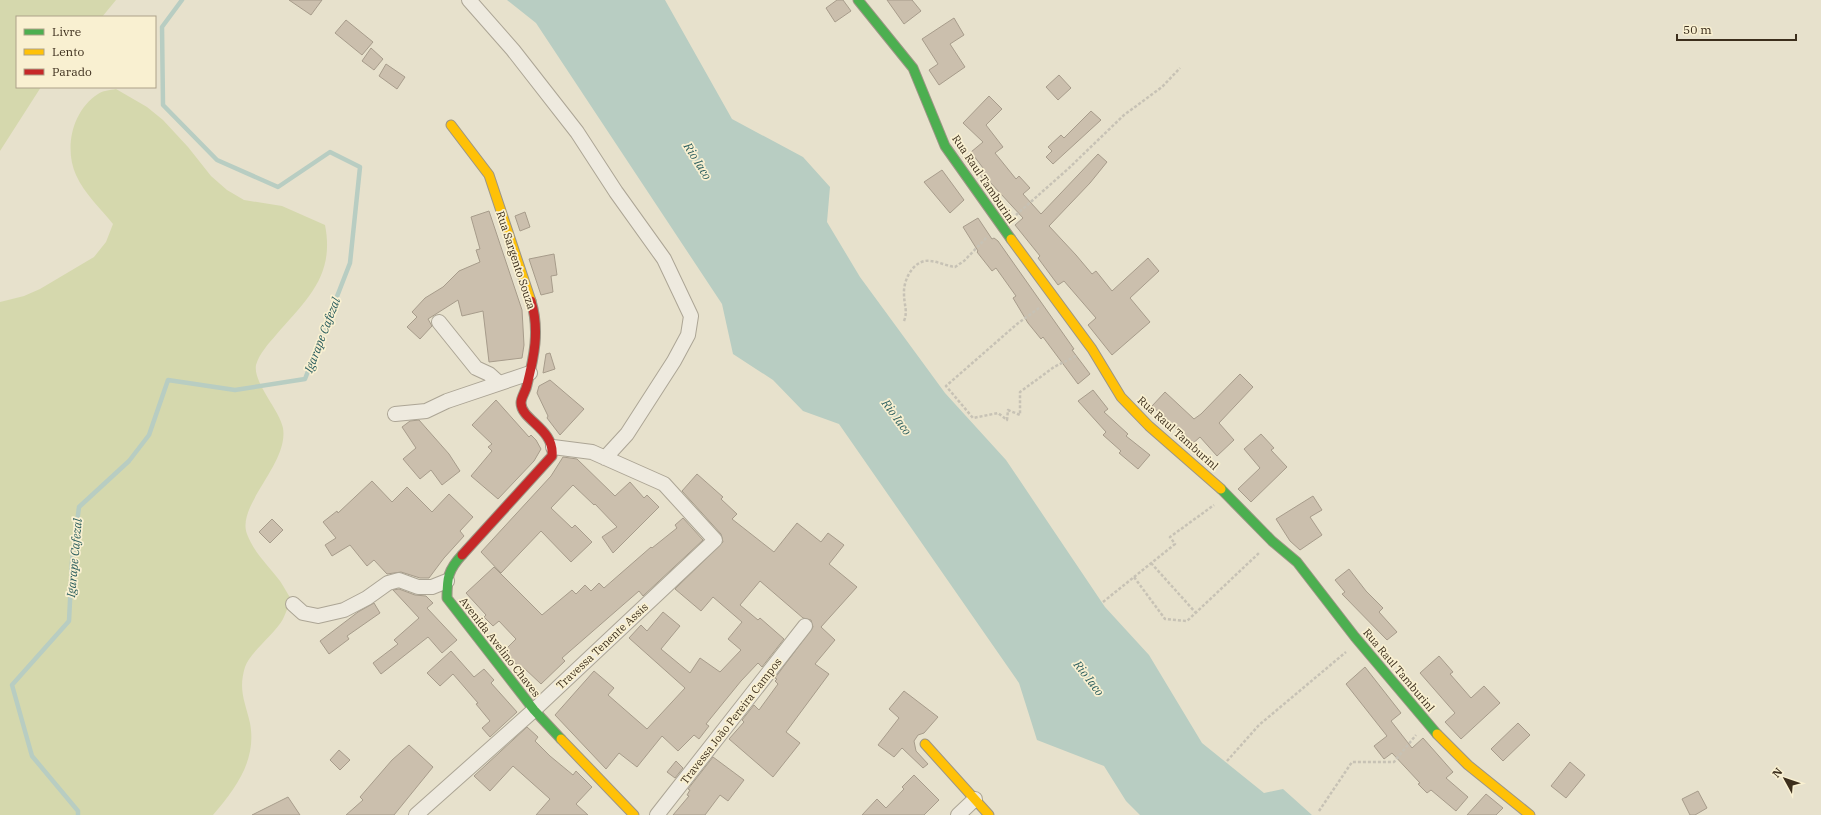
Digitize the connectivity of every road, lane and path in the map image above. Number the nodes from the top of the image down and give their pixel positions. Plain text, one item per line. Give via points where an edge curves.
1 (469, 0) edge
2 (858, 0) edge
3 (1180, 68) dead end
4 (450, 125) dead end
5 (1000, 226) junction
6 (1053, 298) junction
7 (904, 321) dead end
8 (439, 322) dead end
9 (1092, 349) junction
10 (530, 373) junction
11 (499, 383) junction
12 (395, 414) dead end
13 (553, 447) junction
14 (605, 458) junction
15 (1228, 494) junction
16 (1272, 541) junction
17 (1151, 563) junction
18 (1134, 577) junction
19 (447, 581) junction
20 (1103, 602) dead end
21 (293, 604) dead end
22 (1196, 613) junction
23 (805, 626) dead end
24 (1359, 642) junction
25 (534, 710) junction
26 (1427, 721) junction
27 (925, 744) dead end
28 (1227, 761) dead end
29 (975, 799) junction
30 (1319, 810) dead end
31 (416, 815) edge
32 (634, 815) edge
33 (657, 815) edge
34 (958, 815) edge
35 (989, 815) edge
36 (1530, 815) edge

1 - 14 street via 513,50 577,132 664,259 691,316 688,335 674,361 627,434
2 - 5 street, Rua Raul Tamburinl via 913,68 945,146
3 - 5 path via 1162,87 1124,115 1046,189
4 - 10 street, Rua Sargento Souza via 489,175 524,278 533,308 536,346
5 - 6 street, Rua Raul Tamburinl
5 - 7 path via 955,267 930,260 919,262 904,283 907,314
6 - 9 street, Rua Raul Tamburinl
6 - 9 path via 1017,324 946,386 973,418 998,413 1007,420 1008,410 1020,415 1020,392 1054,367
8 - 11 street via 476,368 489,374
9 - 15 street, Rua Raul Tamburinl via 1121,397 1149,426
10 - 11 street
10 - 13 street, Rua Sargento Souza via 521,401 522,408
11 - 12 street via 426,411
13 - 14 street via 592,452
13 - 19 street, Avenida Avelino Chaves via 552,456 543,468 452,566
14 - 25 street, Travessa Tenente Assis via 664,484 715,540
15 - 16 street, Rua Raul Tamburinl
15 - 17 path via 1170,537 1175,544
16 - 22 path
16 - 24 street, Rua Raul Tamburinl via 1297,562
17 - 18 path
17 - 22 path
18 - 20 path
18 - 22 path via 1165,620 1187,621
19 - 21 street via 418,587 399,580 388,583 344,610 318,616 303,613
19 - 25 street, Avenida Avelino Chaves via 447,598
23 - 33 street, Travessa João Pereira Campos
24 - 26 street, Rua Raul Tamburinl
24 - 28 path via 1259,725
25 - 31 street, Travessa Tenente Assis
25 - 32 street, Avenida Avelino Chaves
26 - 30 path via 1394,762 1352,762
26 - 36 street, Rua Raul Tamburinl via 1468,765
27 - 29 street
29 - 34 street
29 - 35 street

